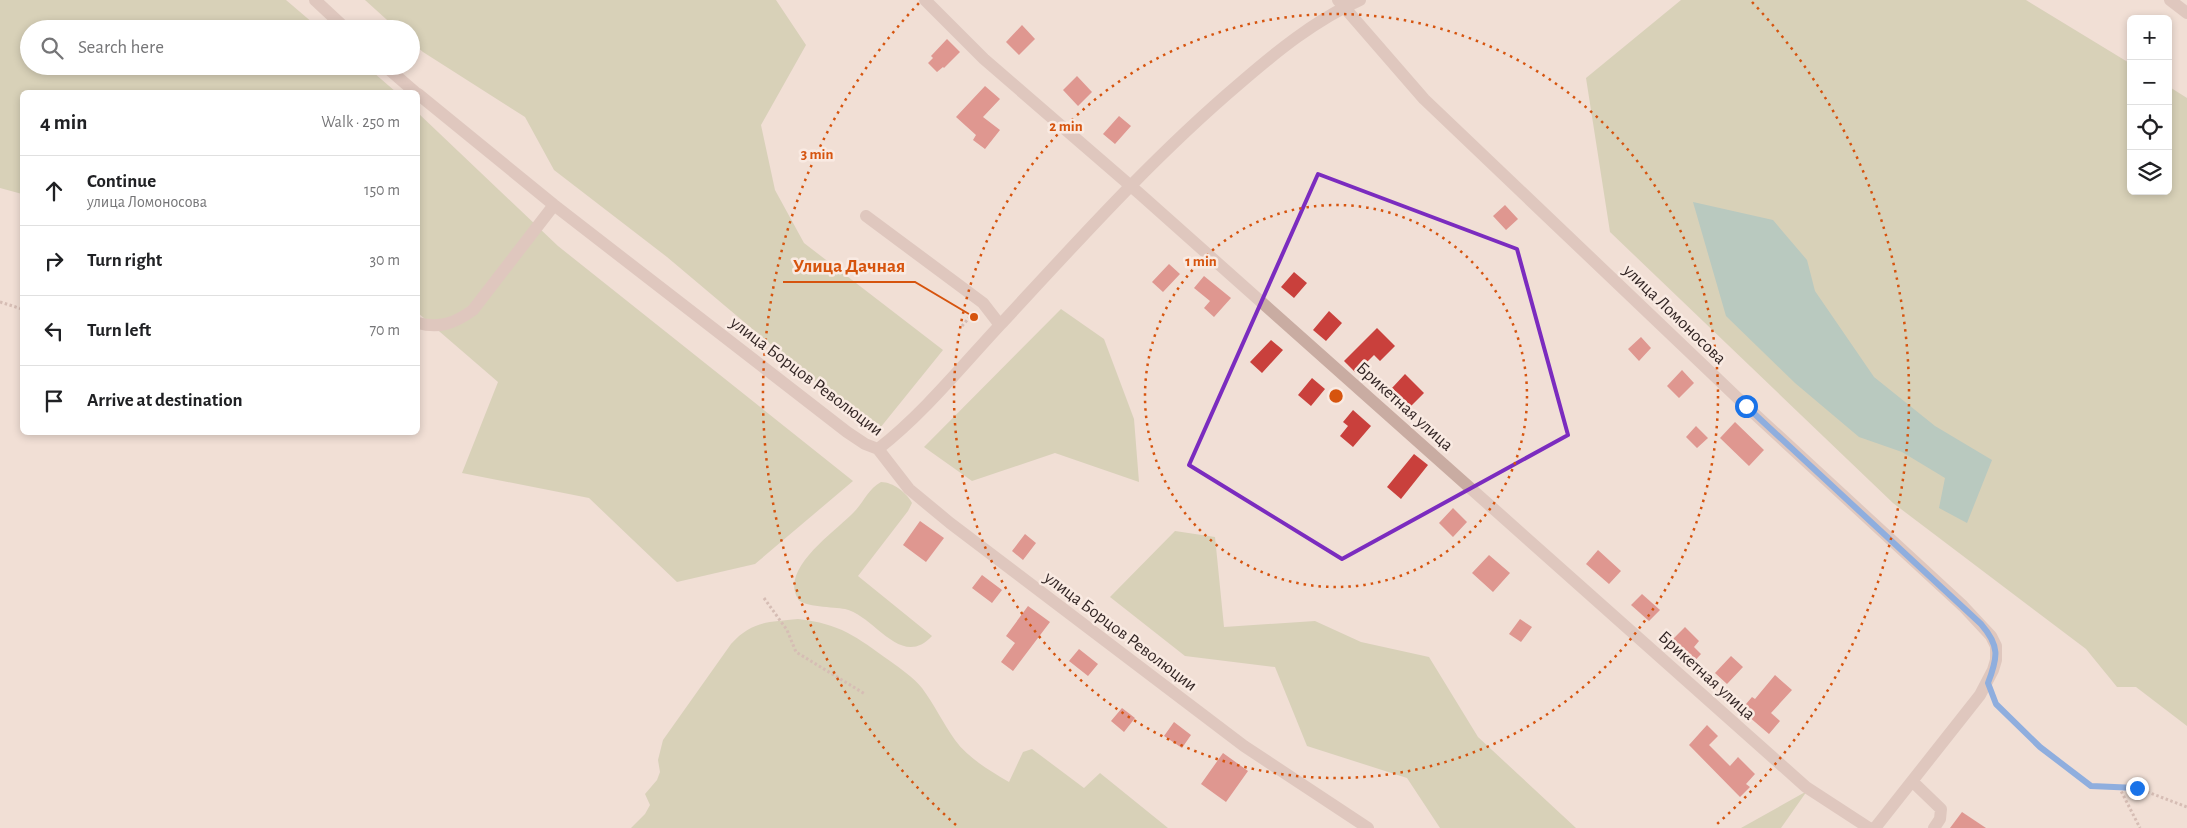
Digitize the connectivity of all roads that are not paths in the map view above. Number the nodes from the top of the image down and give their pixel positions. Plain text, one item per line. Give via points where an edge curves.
1 (315, 0) edge
2 (925, 0) edge
3 (1360, 0) edge
4 (2170, 0) edge
5 (1341, 3) edge
6 (2187, 13) edge
7 (336, 20) edge
8 (395, 75) edge
9 (412, 90) edge
10 (420, 97) edge
11 (1131, 187) junction
12 (554, 205) junction
13 (866, 216) dead end
14 (420, 324) edge
15 (1000, 325) junction
16 (878, 449) junction
17 (1913, 782) junction
18 (1368, 828) edge
19 (1869, 828) edge
20 (1875, 828) edge
21 (1934, 828) edge

1 - 7 street
2 - 11 street, Брикетная улица via 984,59
3 - 5 street
4 - 6 street
5 - 11 street via 1208,111
5 - 17 street, улица Ломоносова via 1424,99 1992,636 1996,660 1988,683
8 - 9 street, улица Борцов Революции
10 - 12 street, улица Борцов Революции
11 - 15 street
11 - 19 street, Брикетная улица via 1806,787
12 - 14 street via 473,310 456,322
12 - 16 street, улица Борцов Революции via 848,432
13 - 15 street via 983,303
15 - 16 street
16 - 18 street, улица Борцов Революции via 909,489 950,523 1244,746
17 - 20 street
17 - 21 street via 1941,809 1940,820

